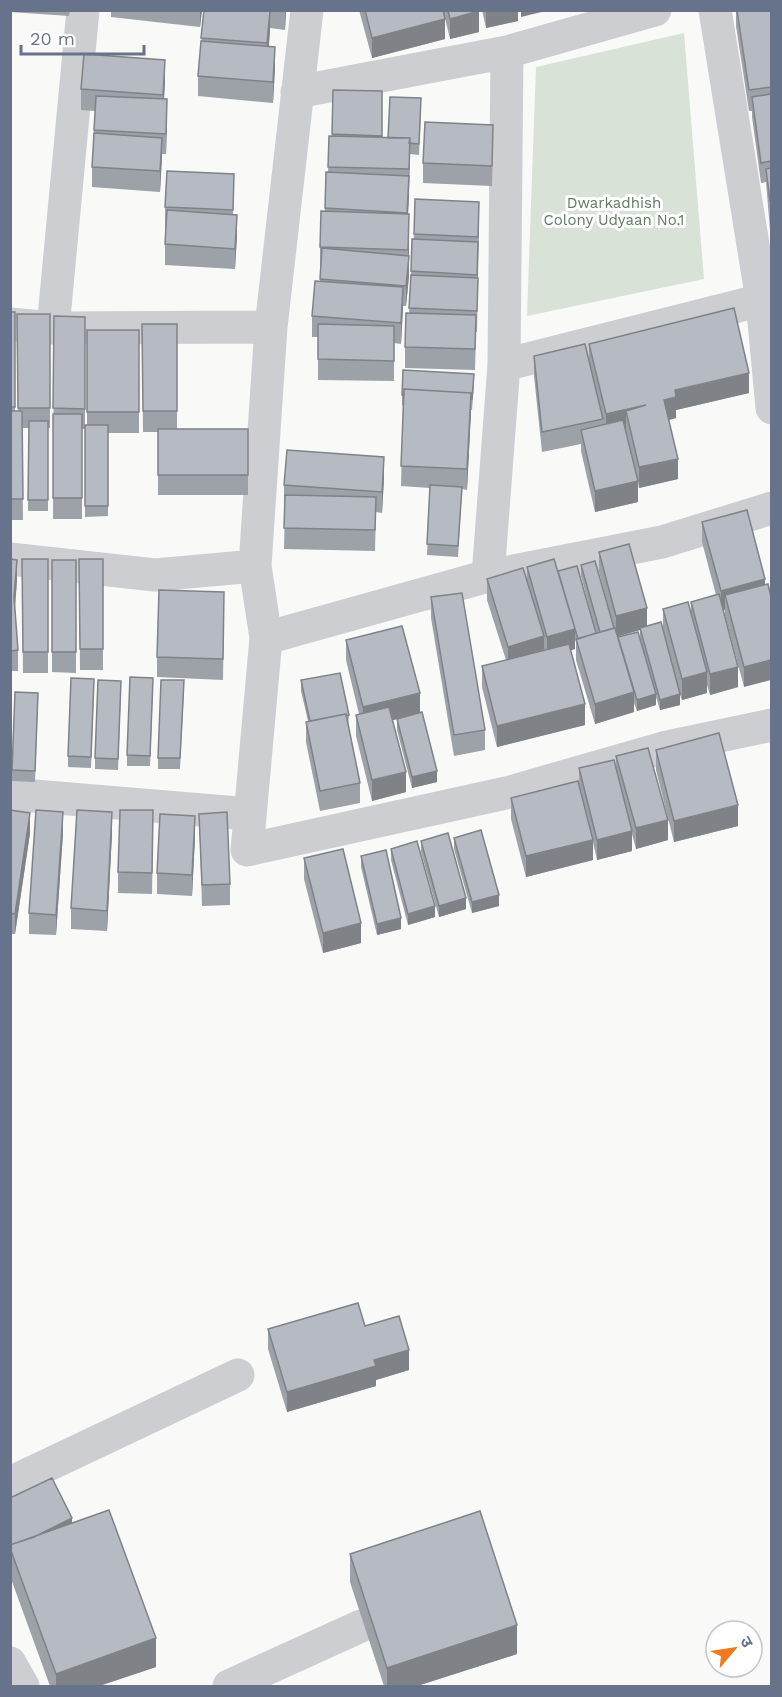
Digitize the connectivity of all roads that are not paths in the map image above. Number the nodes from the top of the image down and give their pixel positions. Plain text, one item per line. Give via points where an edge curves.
1 (83, 10) edge
2 (307, 10) edge
3 (655, 10) edge
4 (715, 10) edge
5 (507, 52) junction
6 (297, 92) junction
7 (762, 300) junction
8 (10, 324) edge
9 (270, 327) junction
10 (52, 328) junction
11 (504, 365) junction
12 (771, 408) edge
13 (771, 508) edge
14 (10, 559) edge
15 (255, 566) junction
16 (488, 576) junction
17 (266, 638) junction
18 (771, 725) edge
19 (10, 794) edge
20 (250, 814) junction
21 (238, 1375) dead end
22 (10, 1484) edge
23 (361, 1626) dead end
24 (10, 1663) edge
25 (23, 1686) edge
26 (229, 1686) edge

1 - 10 street
2 - 6 street
3 - 5 street
4 - 7 street
5 - 6 street
5 - 11 street
6 - 9 street
7 - 11 street
7 - 12 street
8 - 10 street
9 - 10 street
9 - 15 street
11 - 16 street
13 - 16 street via 662,542
14 - 15 street via 155,575
15 - 17 street
16 - 17 street
17 - 20 street
18 - 20 street via 663,748 510,792 248,850
19 - 20 street
21 - 22 street
23 - 26 street
24 - 25 street

